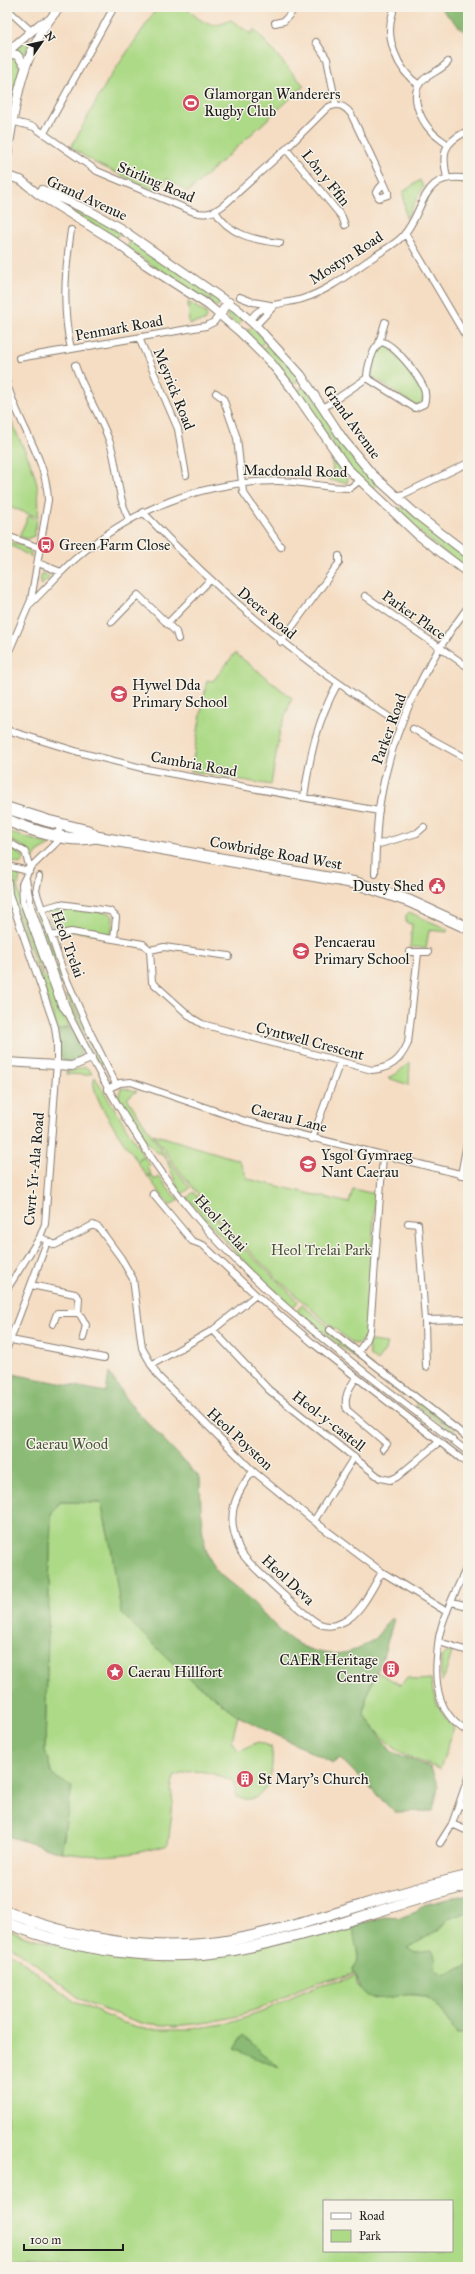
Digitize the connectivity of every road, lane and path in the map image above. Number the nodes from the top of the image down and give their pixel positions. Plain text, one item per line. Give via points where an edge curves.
1 (60, 7) edge
2 (114, 7) edge
3 (296, 7) edge
4 (7, 10) edge
5 (392, 12) dead end
6 (47, 21) junction
7 (275, 24) dead end
8 (31, 31) junction
9 (316, 42) dead end
10 (7, 52) edge
11 (448, 62) dead end
12 (25, 65) junction
13 (419, 85) junction
14 (18, 92) junction
15 (8, 97) dead end
16 (336, 104) junction
17 (7, 112) edge
18 (11, 121) junction
19 (468, 131) edge
20 (44, 133) junction
21 (448, 145) junction
22 (286, 150) junction
23 (7, 157) edge
24 (7, 176) edge
25 (447, 178) junction
26 (468, 179) edge
27 (384, 183) dead end
28 (33, 188) junction
29 (215, 211) junction
30 (345, 225) dead end
31 (71, 230) dead end
32 (128, 233) junction
33 (405, 234) junction
34 (280, 242) dead end
35 (119, 245) junction
36 (240, 298) dead end
37 (229, 302) junction
38 (275, 306) junction
39 (219, 315) junction
40 (250, 321) junction
41 (385, 322) dead end
42 (240, 332) junction
43 (139, 338) junction
44 (468, 340) edge
45 (379, 343) junction
46 (71, 350) junction
47 (19, 358) dead end
48 (75, 365) dead end
49 (367, 378) junction
50 (305, 381) junction
51 (7, 382) edge
52 (293, 390) junction
53 (216, 394) dead end
54 (323, 408) junction
55 (468, 463) edge
56 (186, 475) dead end
57 (359, 481) junction
58 (242, 483) junction
59 (395, 496) junction
60 (379, 500) junction
61 (143, 512) junction
62 (129, 519) junction
63 (7, 536) edge
64 (281, 547) dead end
65 (40, 548) junction
66 (468, 554) edge
67 (339, 556) dead end
68 (38, 563) junction
69 (61, 572) junction
70 (468, 573) edge
71 (210, 580) junction
72 (365, 596) dead end
73 (29, 605) junction
74 (468, 607) edge
75 (112, 622) dead end
76 (168, 624) junction
77 (178, 639) dead end
78 (281, 642) junction
79 (439, 649) junction
80 (7, 656) edge
81 (468, 667) edge
82 (338, 683) junction
83 (389, 716) dead end
84 (413, 729) dead end
85 (7, 730) edge
86 (468, 759) edge
87 (304, 797) junction
88 (7, 808) edge
89 (379, 812) junction
90 (24, 814) junction
91 (8, 822) edge
92 (424, 827) dead end
93 (59, 830) junction
94 (7, 841) edge
95 (376, 845) junction
96 (7, 866) edge
97 (29, 870) junction
98 (375, 874) dead end
99 (38, 876) dead end
100 (8, 882) dead end
101 (42, 909) junction
102 (468, 928) edge
103 (51, 936) junction
104 (114, 939) junction
105 (150, 950) junction
106 (409, 952) dead end
107 (428, 952) dead end
108 (418, 953) junction
109 (229, 956) dead end
110 (91, 1058) junction
111 (7, 1062) edge
112 (340, 1062) junction
113 (56, 1066) junction
114 (116, 1084) junction
115 (107, 1089) junction
116 (468, 1138) edge
117 (312, 1139) junction
118 (383, 1156) junction
119 (465, 1175) edge
120 (153, 1194) dead end
121 (408, 1223) dead end
122 (40, 1237) junction
123 (47, 1242) junction
124 (31, 1285) junction
125 (7, 1289) edge
126 (256, 1295) junction
127 (78, 1314) junction
128 (468, 1319) edge
129 (425, 1320) junction
130 (53, 1324) dead end
131 (213, 1330) junction
132 (330, 1330) dead end
133 (83, 1338) dead end
134 (11, 1340) junction
135 (7, 1348) edge
136 (358, 1352) junction
137 (104, 1358) dead end
138 (150, 1365) junction
139 (426, 1367) dead end
140 (356, 1378) junction
141 (412, 1394) junction
142 (405, 1404) junction
143 (468, 1438) edge
144 (439, 1442) junction
145 (383, 1449) dead end
146 (468, 1452) edge
147 (354, 1457) junction
148 (468, 1464) edge
149 (253, 1471) junction
150 (314, 1521) junction
151 (468, 1564) edge
152 (382, 1572) junction
153 (452, 1602) junction
154 (468, 1606) edge
155 (447, 1612) junction
156 (439, 1642) junction
157 (468, 1651) edge
158 (468, 1732) edge
159 (468, 1778) edge
160 (459, 1804) junction
161 (468, 1808) edge
162 (452, 1824) junction
163 (468, 1831) edge
164 (440, 1843) dead end
165 (468, 1876) edge
166 (468, 1886) edge
167 (7, 1912) edge
168 (7, 1923) edge

1 - 6 street
2 - 20 street
3 - 7 street via 284,21
4 - 8 street
5 - 13 street via 390,27 394,50 405,74
6 - 8 street
6 - 12 street
8 - 10 street
9 - 16 street via 327,59
10 - 12 street via 17,55
11 - 13 street
12 - 14 street
13 - 21 street via 416,98 419,109 431,131
14 - 15 street
14 - 18 street
16 - 22 street via 327,108
16 - 27 street via 343,106 351,114
17 - 18 street
18 - 20 street, Stirling Road via 31,126
18 - 23 street
19 - 21 street
20 - 29 street, Stirling Road via 96,171 194,212 205,214
21 - 25 street via 443,156
22 - 29 street
22 - 30 street, Lôn y Ffin via 342,217
24 - 28 street, Grand Avenue via 21,180
25 - 26 street
25 - 33 street via 435,184 425,194
28 - 32 street, Grand Avenue via 90,211
28 - 35 street, Grand Avenue via 38,194
29 - 34 street via 221,222 233,231 261,240
31 - 46 street via 64,304
32 - 35 street, Grand Avenue
32 - 37 street, Grand Avenue
33 - 38 street, Mostyn Road via 321,291
33 - 44 street
35 - 39 street, Grand Avenue
36 - 38 street, Mostyn Road
37 - 39 street
37 - 40 street, Grand Avenue
38 - 40 street, Mostyn Road via 260,311
39 - 42 street, Grand Avenue
39 - 43 street, Penmark Road via 214,322 206,326
40 - 42 street
40 - 50 street, Grand Avenue
41 - 45 street
42 - 52 street, Grand Avenue
43 - 46 street, Penmark Road
43 - 56 street, Meyrick Road via 178,429
45 - 49 street via 368,367
45 - 49 street via 392,346 423,385 426,395 424,404 415,408
46 - 47 street, Penmark Road
48 - 62 street via 109,440 117,471 120,500
49 - 54 street
50 - 52 street, Grand Avenue
50 - 54 street, Grand Avenue
51 - 65 street via 47,488 48,500
52 - 57 street, Grand Avenue via 335,454
53 - 58 street via 223,398 237,438
54 - 59 street, Grand Avenue via 352,451
55 - 59 street
57 - 58 street, Macdonald Road via 350,488 290,481
57 - 60 street, Grand Avenue
58 - 61 street, Macdonald Road via 189,494
58 - 64 street via 243,492
59 - 60 street
59 - 66 street, Grand Avenue
60 - 70 street, Grand Avenue via 418,535
61 - 62 street, Macdonald Road
61 - 71 street, Deere Road
62 - 69 street, Macdonald Road via 87,549
63 - 65 street
65 - 68 street
67 - 78 street via 339,563
68 - 69 street
68 - 73 street
69 - 73 street, Macdonald Road
71 - 76 street
71 - 78 street, Deere Road
72 - 79 street, Parker Place
73 - 80 street
74 - 79 street, Parker Road
75 - 76 street via 138,595
76 - 77 street via 176,632
78 - 82 street, Deere Road
79 - 81 street, Parker Place
79 - 89 street, Parker Road via 424,675 398,734 386,774
82 - 83 street, Deere Road
82 - 87 street via 315,735
84 - 86 street
85 - 87 street, Cambria Road via 146,769
87 - 89 street, Cambria Road
88 - 90 highway, Cowbridge Road West
89 - 95 street, Parker Road
90 - 91 street
90 - 93 highway, Cowbridge Road West
91 - 93 highway, Cowbridge Road West
92 - 95 street via 417,833
93 - 97 street, Heol Trelai via 57,842
93 - 102 highway, Cowbridge Road West via 88,831 96,836 356,883 392,894
94 - 97 street via 25,852
95 - 98 street, Parker Road
96 - 97 street
97 - 110 street, Heol Trelai via 22,884 25,910 61,1005 69,1015
99 - 101 street, Heol Trelai via 36,889
100 - 113 street via 9,894 55,1027
101 - 103 street, Heol Trelai
101 - 104 street via 60,904 113,912 117,921
103 - 104 street via 68,932
103 - 114 street, Heol Trelai via 73,996
104 - 105 street via 143,944
105 - 109 street via 164,946
105 - 112 street, Cyntwell Crescent via 152,982 202,1024
106 - 108 street
107 - 108 street
108 - 112 street, Cyntwell Crescent via 410,1034 402,1057 385,1069 372,1070
110 - 113 street via 72,1066
110 - 115 street, Heol Trelai
111 - 113 street
112 - 117 street
113 - 122 street, Cwrt-Yr-Ala Road via 46,1224
114 - 115 street, Caerau Lane
114 - 117 street, Caerau Lane via 131,1082 233,1118
115 - 142 street, Heol Trelai via 148,1154 172,1186 239,1264 291,1313
116 - 119 street
117 - 118 street, Caerau Lane
118 - 119 street, Caerau Lane
118 - 136 street via 370,1330 367,1340
120 - 126 street, Heol Trelai via 192,1240 203,1245
121 - 129 street via 418,1224
122 - 123 street
122 - 125 street, Cwrt-Yr-Ala Road
123 - 124 street, Cwrt-Yr-Ala Road
123 - 138 street, Heol Poyston via 55,1245 63,1243 93,1225 104,1233 133,1279 142,1348
124 - 127 street via 78,1296
124 - 134 street, Cwrt-Yr-Ala Road
126 - 131 street
126 - 140 street, Heol Trelai
127 - 130 street via 58,1313
127 - 133 street via 82,1316 86,1325
128 - 129 street
129 - 139 street
131 - 138 street
131 - 147 street, Heol-y-castell via 269,1390
132 - 136 street
134 - 135 street, Cwrt-Yr-Ala Road
134 - 137 street via 91,1358
136 - 141 street
138 - 149 street, Heol Poyston via 186,1406
140 - 144 street, Heol Trelai
140 - 145 street via 346,1396 347,1410 387,1444
141 - 142 street
141 - 143 street
142 - 146 street, Heol Trelai
144 - 147 street, Heol-y-castell via 390,1480 380,1478
144 - 148 street, Heol Trelai
147 - 150 street
149 - 150 street, Heol Poyston
149 - 152 street, Heol Deva via 244,1482 234,1505 234,1531 237,1542 242,1554 312,1619 327,1626 350,1619
150 - 152 street, Heol Poyston
151 - 153 street
152 - 155 street, Heol Poyston
153 - 154 street
153 - 155 street
155 - 156 street
156 - 157 street
156 - 158 street via 435,1677 437,1692 447,1714
159 - 160 street
160 - 161 street
160 - 162 street
162 - 163 street
162 - 164 street
165 - 167 main road via 273,1931 230,1940 186,1944 122,1942 98,1938 30,1922
166 - 168 main road via 276,1940 233,1950 188,1954 130,1953 92,1947 59,1940

